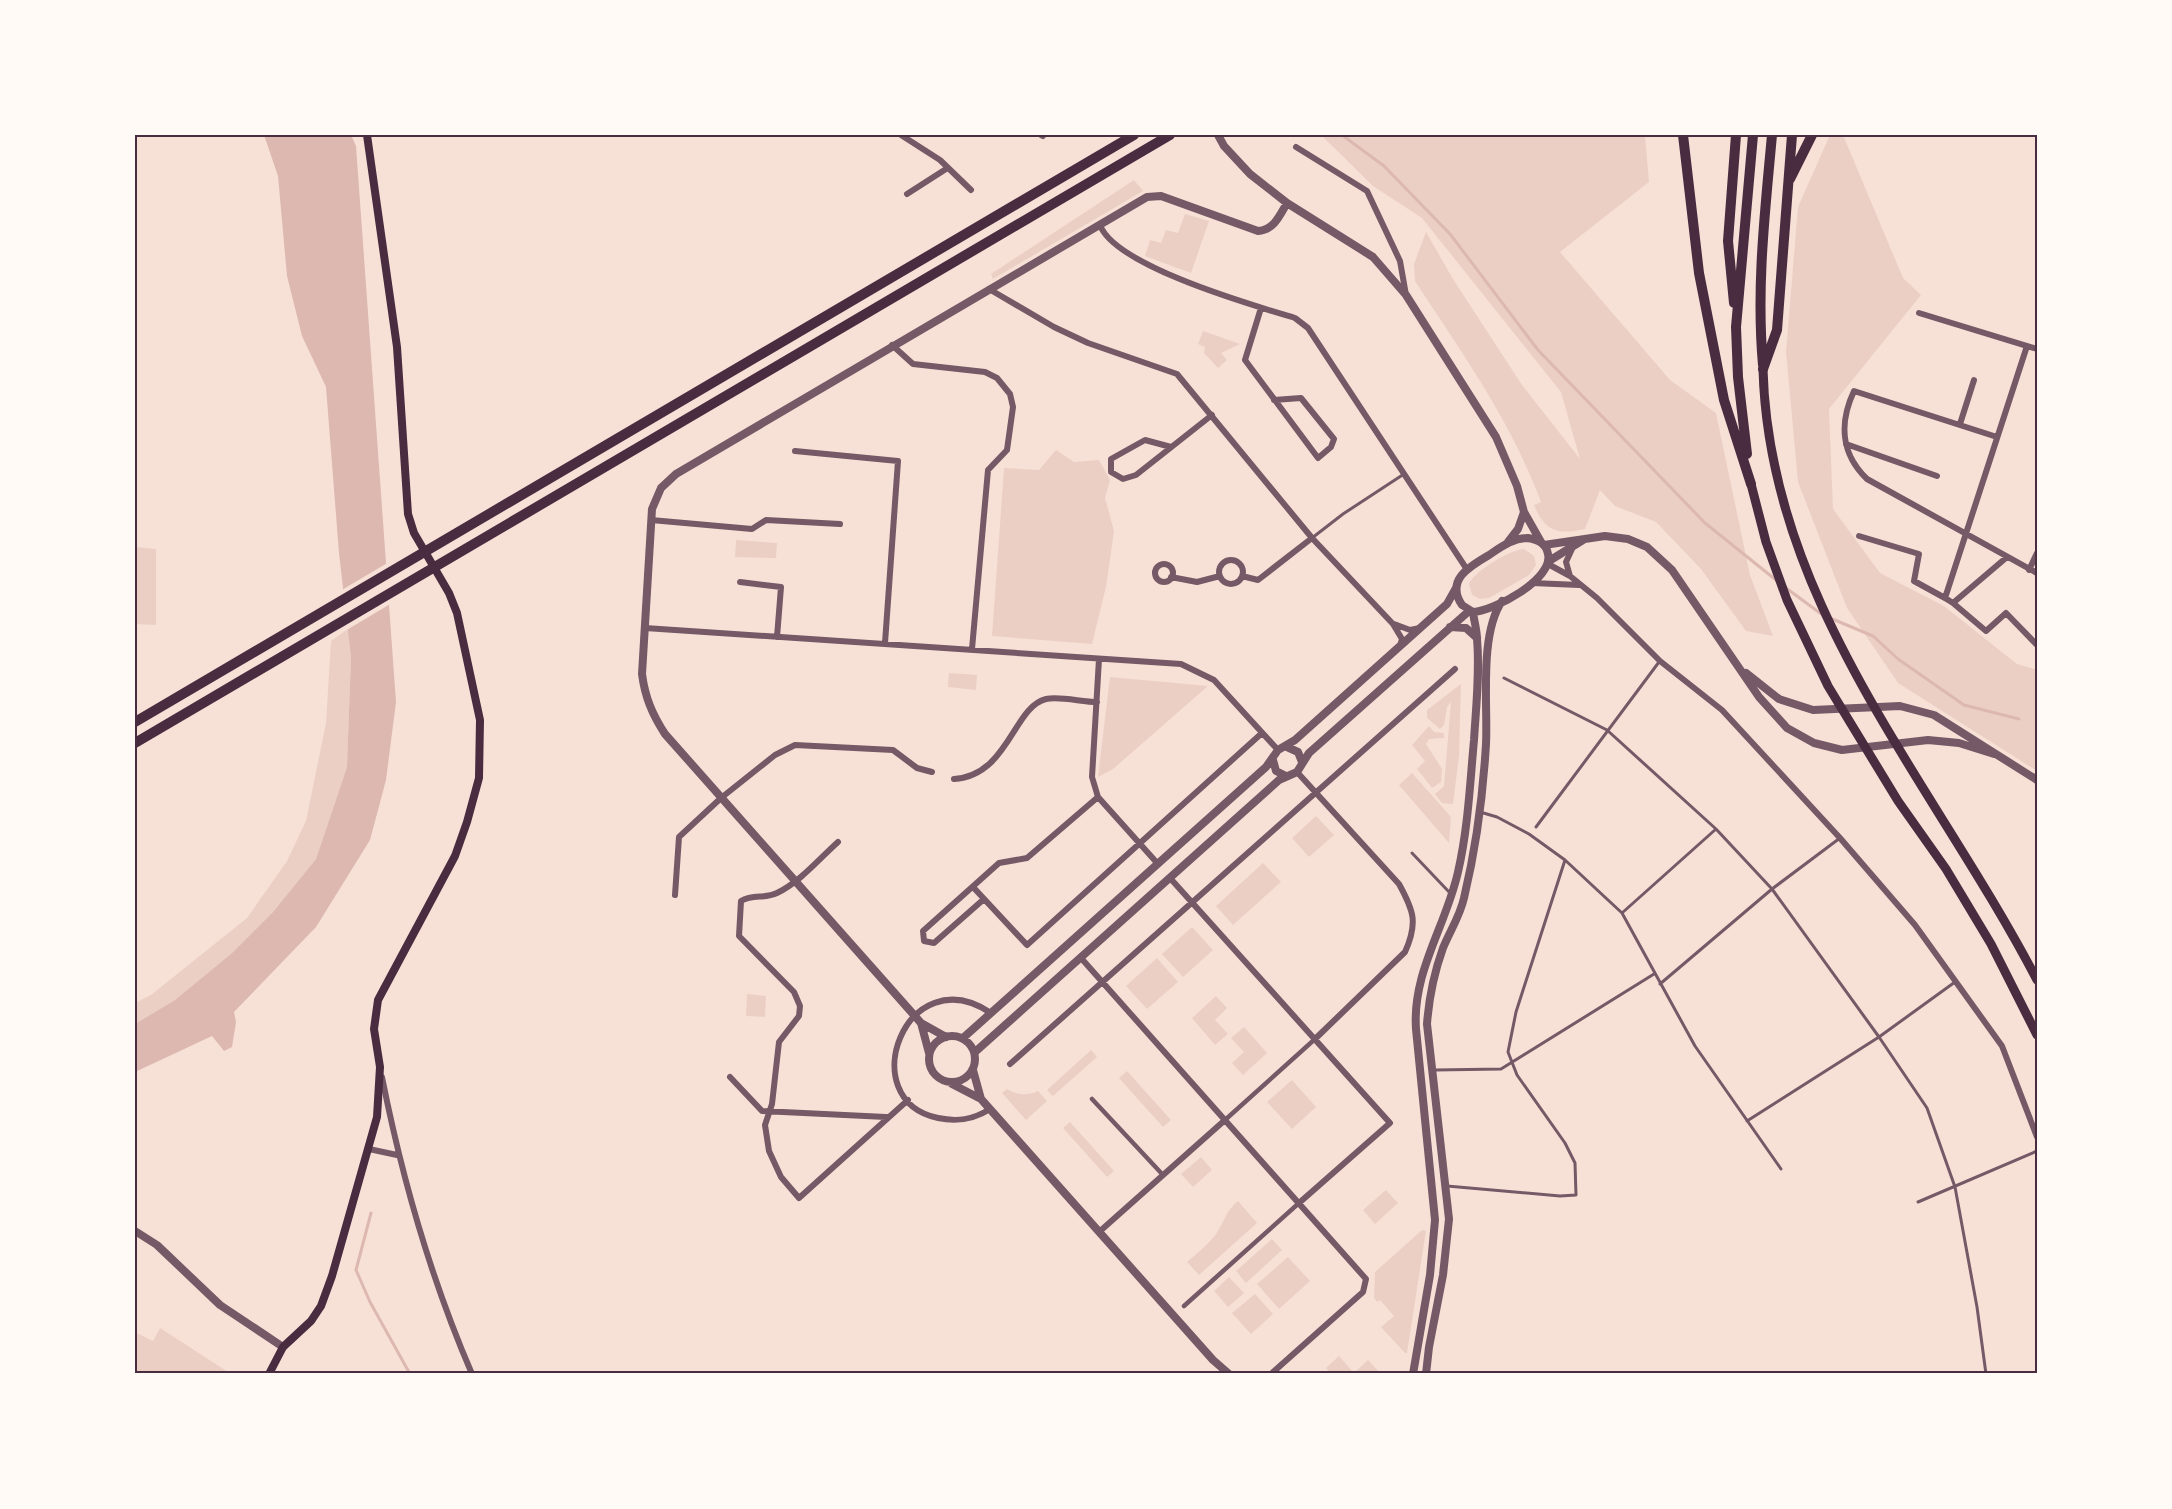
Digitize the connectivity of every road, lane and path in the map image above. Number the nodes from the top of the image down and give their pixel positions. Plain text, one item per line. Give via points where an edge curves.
1 (367, 135) edge
2 (901, 135) edge
3 (1134, 135) edge
4 (1170, 135) edge
5 (1218, 135) edge
6 (1683, 135) edge
7 (1736, 135) edge
8 (1753, 135) edge
9 (1772, 135) edge
10 (1792, 135) edge
11 (1812, 135) edge
12 (1296, 147) dead end
13 (946, 169) junction
14 (1787, 185) junction
15 (971, 190) dead end
16 (907, 194) dead end
17 (1287, 203) junction
18 (1100, 225) junction
19 (989, 289) junction
20 (1406, 296) junction
21 (1261, 308) junction
22 (1919, 313) dead end
23 (1736, 327) junction
24 (892, 345) junction
25 (2027, 346) junction
26 (2037, 349) edge
27 (1764, 369) junction
28 (1974, 380) dead end
29 (1274, 400) junction
30 (1212, 415) junction
31 (1960, 424) junction
32 (1996, 437) junction
33 (1846, 444) junction
34 (1171, 447) junction
35 (795, 451) dead end
36 (1404, 474) junction
37 (1937, 476) dead end
38 (1751, 484) junction
39 (1524, 512) junction
40 (651, 520) junction
41 (840, 524) dead end
42 (1964, 534) junction
43 (1859, 536) dead end
44 (1312, 538) junction
45 (1585, 539) junction
46 (1543, 543) junction
47 (1507, 544) junction
48 (1572, 549) junction
49 (2037, 554) edge
50 (2007, 557) junction
51 (1549, 563) junction
52 (1466, 568) junction
53 (2029, 570) junction
54 (2037, 573) edge
55 (1220, 576) junction
56 (1242, 576) junction
57 (1570, 576) junction
58 (1172, 577) dead end
59 (740, 582) dead end
60 (1532, 583) junction
61 (1580, 585) junction
62 (1456, 588) junction
63 (1945, 597) junction
64 (1502, 601) junction
65 (1953, 603) junction
66 (1471, 611) junction
67 (1393, 624) junction
68 (1450, 627) junction
69 (645, 628) junction
70 (1420, 628) junction
71 (777, 637) junction
72 (1477, 638) junction
73 (885, 644) junction
74 (2037, 645) edge
75 (1400, 646) junction
76 (972, 649) junction
77 (1099, 659) junction
78 (1660, 661) junction
79 (1455, 669) dead end
80 (1743, 670) junction
81 (1504, 678) dead end
82 (1097, 702) junction
83 (135, 722) edge
84 (1607, 730) junction
85 (1262, 733) junction
86 (135, 743) edge
87 (1287, 747) junction
88 (1278, 750) junction
89 (1994, 754) junction
90 (1273, 760) junction
91 (1302, 762) junction
92 (932, 772) dead end
93 (1297, 772) junction
94 (1286, 776) junction
95 (954, 779) dead end
96 (2037, 780) edge
97 (1316, 793) junction
98 (1098, 797) junction
99 (721, 798) junction
100 (1479, 811) junction
101 (1536, 827) dead end
102 (1716, 829) junction
103 (1840, 838) junction
104 (838, 842) dead end
105 (1139, 843) junction
106 (1412, 853) dead end
107 (1565, 860) junction
108 (1158, 864) junction
109 (1170, 878) junction
110 (795, 881) junction
111 (973, 887) junction
112 (1772, 889) junction
113 (675, 895) dead end
114 (1452, 895) junction
115 (984, 899) junction
116 (1193, 902) junction
117 (1622, 913) junction
118 (1081, 958) junction
119 (1654, 974) junction
120 (2037, 980) edge
121 (1102, 982) junction
122 (1955, 982) junction
123 (1660, 984) junction
124 (991, 1013) junction
125 (914, 1015) junction
126 (921, 1023) junction
127 (2037, 1035) edge
128 (945, 1037) junction
129 (1879, 1037) junction
130 (963, 1038) junction
131 (1316, 1039) junction
132 (975, 1052) junction
133 (929, 1053) junction
134 (1512, 1062) junction
135 (1010, 1064) dead end
136 (380, 1066) junction
137 (974, 1070) junction
138 (1433, 1070) junction
139 (730, 1077) dead end
140 (950, 1083) junction
141 (981, 1099) junction
142 (1092, 1099) dead end
143 (908, 1100) junction
144 (990, 1109) junction
145 (768, 1112) junction
146 (886, 1117) junction
147 (1225, 1120) junction
148 (1747, 1121) junction
149 (2037, 1137) edge
150 (369, 1149) junction
151 (2037, 1151) edge
152 (397, 1155) junction
153 (1781, 1170) dead end
154 (1163, 1175) junction
155 (1447, 1186) junction
156 (1955, 1186) junction
157 (1918, 1202) dead end
158 (1299, 1203) junction
159 (135, 1231) edge
160 (1099, 1232) junction
161 (1184, 1306) dead end
162 (284, 1347) junction
163 (269, 1374) edge
164 (472, 1374) edge
165 (1228, 1374) edge
166 (1271, 1374) edge
167 (1413, 1374) edge
168 (1426, 1374) edge
169 (1986, 1374) edge

1 - 136 main road via 397,348 408,514 457,613 475,695 481,745 476,794 462,839 378,1000 374,1029
2 - 13 street via 940,160
3 - 83 highway
4 - 86 highway
5 - 17 street via 1250,174
6 - 38 highway via 1699,273 1724,400
7 - 23 highway via 1728,241
8 - 23 highway
9 - 27 highway via 1760,271
10 - 14 highway
11 - 14 highway
12 - 20 street via 1366,191 1400,261
13 - 15 street
13 - 16 street
14 - 27 highway via 1777,330
17 - 18 street via 1266,231 1161,196 1147,197
17 - 20 street via 1373,257
18 - 19 street
18 - 21 street via 1122,252 1169,275
19 - 24 street
19 - 30 street via 1088,343 1177,374
20 - 39 street via 1496,437
21 - 29 street via 1245,360
21 - 36 street via 1295,318 1308,328
22 - 25 street
23 - 38 highway via 1740,401
24 - 40 street via 676,474 661,488
24 - 76 street via 913,364 985,372 997,378 1010,394 1007,450 988,470
25 - 26 street
25 - 32 street
27 - 120 highway via 1771,442 1788,520 1816,597 1879,717 2007,924
28 - 31 street
29 - 29 street via 1318,458 1331,447 1334,440 1301,398
30 - 34 street
30 - 44 street
31 - 32 street
31 - 33 street via 1854,391 1844,417
32 - 42 street
33 - 37 street
33 - 42 street via 1855,465 1867,479
34 - 34 street via 1145,440 1111,459 1111,472 1123,479 1136,476
35 - 73 street via 898,461
36 - 44 lane
36 - 52 street
38 - 127 highway via 1766,542 1798,626 1833,695 1898,801 1946,869 1991,944
39 - 46 street
39 - 47 street
40 - 41 street via 752,529 766,520
40 - 69 street
42 - 50 street
42 - 63 street
43 - 63 street via 1919,554 1914,581
44 - 56 street via 1258,580
44 - 67 street
45 - 46 street
45 - 48 street
45 - 80 street via 1618,537 1638,542 1653,552 1672,570
46 - 47 street via 1523,538
46 - 51 street
47 - 52 street
48 - 51 street
48 - 57 street via 1566,562
49 - 53 street
50 - 53 street
50 - 65 street
51 - 57 street
51 - 60 street
52 - 62 street
53 - 54 street
55 - 56 street via 1231,584
55 - 56 street via 1222,565 1233,561 1240,565
55 - 58 street via 1197,582
57 - 61 street
59 - 71 street via 781,587
60 - 61 street
60 - 64 street
61 - 78 street
62 - 66 street via 1459,601
62 - 70 street via 1447,604
63 - 65 street
64 - 66 street via 1489,609
64 - 100 street via 1492,621 1489,645 1486,746
65 - 74 street via 1986,632 2006,613
66 - 68 street
66 - 72 street
67 - 70 street via 1410,630
67 - 75 street via 1402,639
68 - 72 street via 1467,628
68 - 91 street
69 - 71 street
69 - 99 street via 642,674 652,714
70 - 75 street
71 - 73 street
72 - 114 street via 1471,777
73 - 76 street
75 - 87 street
76 - 77 street
77 - 82 street
77 - 85 street via 1181,664 1214,680
78 - 84 lane
78 - 103 street via 1722,710
79 - 97 street
80 - 89 street via 1779,699 1813,710 1900,706 1934,715
80 - 89 street via 1759,697 1787,728 1814,743 1842,750 1928,740 1959,743
81 - 84 lane
82 - 95 street via 1045,699 1025,714 1010,742 992,762 968,778
82 - 98 street via 1092,777
84 - 101 lane
84 - 102 lane
85 - 88 street
85 - 105 street
87 - 88 street
87 - 91 street via 1298,752
88 - 90 street
89 - 96 street
90 - 94 street via 1276,771
90 - 108 street
91 - 93 street
92 - 99 street via 917,768 892,750 795,745 775,755
93 - 94 street
93 - 97 street
94 - 109 street
97 - 116 street
97 - 131 street via 1398,884 1414,918 1413,935 1405,952
98 - 105 street
98 - 111 street via 1027,858 999,863
99 - 110 street
99 - 113 street via 679,837
100 - 107 lane via 1530,834
100 - 138 street via 1464,899 1430,993 1427,1024
102 - 112 lane
102 - 117 lane
103 - 112 lane
103 - 122 street via 1914,925
104 - 110 street
105 - 108 street
105 - 115 street via 1027,945
106 - 114 lane
107 - 117 lane
107 - 134 lane via 1516,1012 1508,1052
108 - 124 street
109 - 116 street
109 - 118 street
110 - 125 street
110 - 145 street via 775,895 750,896 741,901 739,936 794,992 800,1006 799,1016 779,1042
111 - 115 street
111 - 115 street via 923,931 924,941 934,943
112 - 123 lane
112 - 129 lane
114 - 167 street via 1419,978 1416,999 1435,1220
116 - 121 street
116 - 131 street
117 - 119 lane
118 - 121 street
118 - 132 street
119 - 123 lane
119 - 134 lane
121 - 135 street
121 - 147 street
122 - 129 lane
122 - 149 street via 2002,1046
123 - 148 lane via 1695,1046
124 - 125 street via 976,1004 952,1000 931,1004
124 - 130 street
125 - 126 street
125 - 143 street via 895,1045 893,1066
126 - 128 street
126 - 133 street
128 - 130 street
128 - 133 street
129 - 148 lane
129 - 156 lane via 1926,1108
130 - 132 street
131 - 147 street
131 - 158 street via 1390,1123
132 - 137 street
133 - 140 street via 934,1074
134 - 138 lane via 1501,1069
134 - 155 lane via 1575,1162 1576,1195
136 - 150 main road via 377,1117
136 - 152 street
137 - 140 street via 968,1078
137 - 141 street
138 - 155 street
139 - 145 street via 758,1109
140 - 141 street
141 - 144 street
142 - 154 street
143 - 144 street via 932,1117 951,1121 965,1120
143 - 146 street
144 - 160 street
145 - 146 street
145 - 146 street via 765,1125 769,1151 780,1177 799,1198
147 - 154 street
147 - 158 street
148 - 153 lane
150 - 152 street
150 - 162 main road via 324,1299 311,1321
151 - 156 lane
152 - 164 street via 449,1322
154 - 160 street
155 - 168 street via 1449,1234
156 - 157 lane
156 - 169 lane
158 - 161 street
158 - 166 street via 1366,1279 1363,1292
159 - 162 street via 157,1245 226,1310
160 - 165 street
162 - 163 main road

